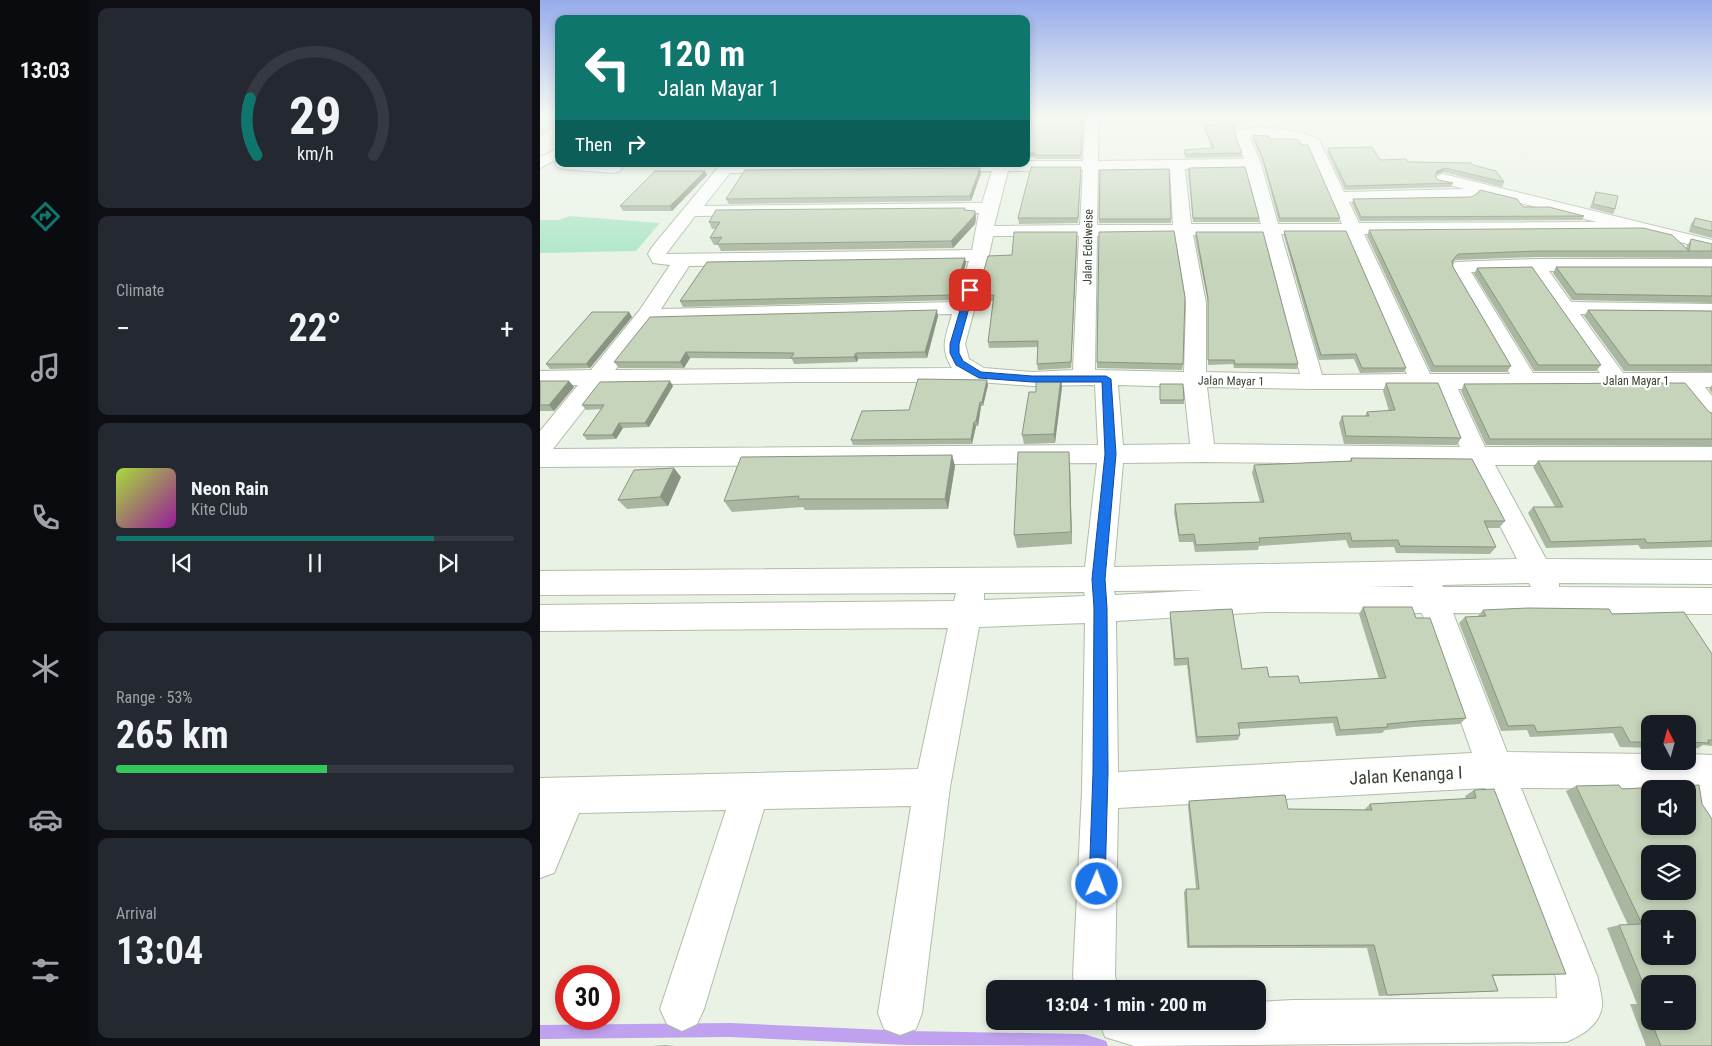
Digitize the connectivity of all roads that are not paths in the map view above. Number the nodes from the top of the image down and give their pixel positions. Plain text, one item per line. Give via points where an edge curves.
1 (1177, 165) edge
2 (1037, 166) edge
3 (1141, 166) edge
4 (1253, 166) edge
5 (1324, 166) edge
6 (601, 167) edge
7 (726, 167) edge
8 (1001, 167) edge
9 (1089, 167) junction
10 (614, 168) dead end
11 (1443, 179) edge
12 (1397, 181) edge
13 (1501, 194) junction
14 (1407, 195) junction
15 (1338, 197) junction
16 (989, 208) junction
17 (690, 211) junction
18 (1643, 227) junction
19 (1088, 230) junction
20 (1184, 230) junction
21 (1270, 230) junction
22 (1353, 230) junction
23 (985, 231) junction
24 (1712, 245) edge
25 (980, 255) junction
26 (684, 260) junction
27 (1535, 265) junction
28 (1712, 265) edge
29 (965, 308) junction
30 (1566, 308) junction
31 (1712, 310) edge
32 (647, 315) junction
33 (979, 375) junction
34 (540, 378) edge
35 (595, 378) junction
36 (1095, 378) junction
37 (1195, 380) junction
38 (1712, 380) edge
39 (1526, 381) junction
40 (1617, 381) junction
41 (1688, 381) junction
42 (1313, 382) junction
43 (1433, 382) junction
44 (1712, 411) edge
45 (540, 448) edge
46 (1203, 453) junction
47 (1111, 454) junction
48 (1477, 456) junction
49 (1712, 456) edge
50 (540, 458) edge
51 (1536, 571) junction
52 (1712, 572) edge
53 (973, 579) junction
54 (540, 583) edge
55 (1428, 586) junction
56 (1100, 594) junction
57 (1554, 599) junction
58 (1712, 601) edge
59 (967, 614) junction
60 (540, 618) edge
61 (1496, 770) junction
62 (1701, 773) edge
63 (932, 787) junction
64 (751, 791) junction
65 (1100, 791) junction
66 (554, 796) edge
67 (1712, 811) edge
68 (540, 858) edge
69 (1095, 980) edge
70 (682, 1009) dead end
71 (900, 1013) dead end
72 (1266, 1024) edge

1 - 20 street
2 - 9 street
3 - 9 street
4 - 21 street
5 - 15 street
6 - 10 street
7 - 17 street
8 - 16 street
9 - 19 street, Jalan Edelweise
11 - 13 street
12 - 14 street
13 - 14 street
13 - 18 street
14 - 15 street
15 - 22 street
16 - 17 street
16 - 23 street
17 - 26 street via 657,254 660,259
18 - 22 street
18 - 24 street
19 - 20 street
19 - 23 street
19 - 36 street, Jalan Edelweise
20 - 21 street
20 - 37 street via 1196,303
21 - 22 street
21 - 42 street
22 - 43 street
23 - 25 street
25 - 26 street
25 - 29 street
26 - 32 street
27 - 28 street
27 - 30 street
27 - 39 street via 1460,268
29 - 32 street
29 - 33 street via 954,344 955,353 960,363
30 - 31 street
30 - 40 street
32 - 35 street
33 - 35 street, Jalan Mayar 1
33 - 36 street, Jalan Mayar 1 via 1032,379
34 - 35 street, Jalan Mayar 1
35 - 45 street
36 - 37 street, Jalan Mayar 1
36 - 47 street, Jalan Edelweise
37 - 42 street, Jalan Mayar 1
37 - 46 street
38 - 41 street, Jalan Mayar 1
39 - 40 street, Jalan Mayar 1
39 - 43 street, Jalan Mayar 1
40 - 41 street, Jalan Mayar 1
41 - 44 street
42 - 43 street, Jalan Mayar 1
43 - 48 street
46 - 47 street
46 - 48 street
47 - 50 street
47 - 56 street, Jalan Edelweise
48 - 49 street
48 - 51 street
51 - 52 street
51 - 55 street
51 - 57 street
53 - 54 street
53 - 56 street
53 - 59 street
55 - 56 street via 1265,599
55 - 57 street
55 - 61 street
56 - 59 street
56 - 65 street, Jalan Edelweise
57 - 58 street
59 - 60 street
59 - 63 street
61 - 62 street, Jalan Kenanga I
61 - 65 street, Jalan Kenanga I
61 - 72 street via 1577,978 1580,1006 1566,1020
62 - 67 street
63 - 64 street
63 - 71 street
64 - 66 street
64 - 70 street
65 - 69 street, Jalan Edelweise
66 - 68 street

